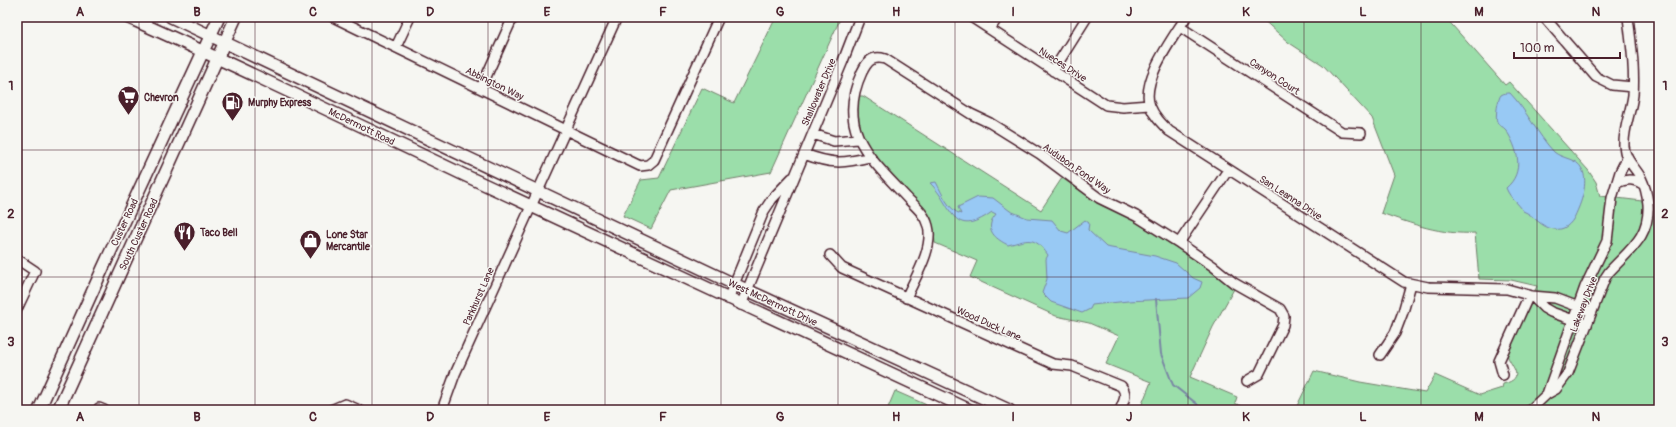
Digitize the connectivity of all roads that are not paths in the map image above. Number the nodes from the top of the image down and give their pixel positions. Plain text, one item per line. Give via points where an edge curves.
1 (127, 17) edge
2 (171, 17) edge
3 (218, 17) edge
4 (236, 17) edge
5 (333, 17) edge
6 (410, 17) edge
7 (513, 17) edge
8 (617, 17) edge
9 (719, 17) edge
10 (860, 17) edge
11 (971, 17) edge
12 (998, 17) edge
13 (1087, 17) edge
14 (1186, 17) edge
15 (1544, 17) edge
16 (1628, 17) edge
17 (1180, 27) junction
18 (990, 29) junction
19 (210, 35) junction
20 (225, 43) junction
21 (396, 48) junction
22 (203, 51) junction
23 (218, 58) junction
24 (1053, 71) junction
25 (1633, 87) junction
26 (481, 88) junction
27 (1149, 105) junction
28 (398, 125) junction
29 (565, 130) junction
30 (1361, 133) dead end
31 (813, 134) junction
32 (858, 139) junction
33 (391, 140) junction
34 (804, 154) junction
35 (870, 157) junction
36 (1627, 158) junction
37 (1228, 170) junction
38 (796, 175) junction
39 (1617, 183) junction
40 (1644, 185) junction
41 (538, 192) junction
42 (531, 206) junction
43 (761, 219) junction
44 (769, 239) junction
45 (1179, 243) junction
46 (673, 255) junction
47 (830, 255) dead end
48 (17, 259) edge
49 (666, 270) junction
50 (734, 284) junction
51 (1411, 284) junction
52 (748, 290) junction
53 (1530, 296) junction
54 (906, 298) junction
55 (728, 299) junction
56 (741, 305) junction
57 (1578, 307) junction
58 (17, 310) edge
59 (1592, 312) junction
60 (1574, 320) junction
61 (1587, 325) junction
62 (1380, 355) dead end
63 (1502, 375) dead end
64 (1247, 381) dead end
65 (1547, 394) junction
66 (39, 410) edge
67 (58, 410) edge
68 (331, 410) edge
69 (359, 410) edge
70 (442, 410) edge
71 (970, 410) edge
72 (1009, 410) edge
73 (1120, 410) edge
74 (1530, 410) edge

1 - 22 main road, McDermott Road
2 - 19 main road, McDermott Road
3 - 19 main road, Custer Road
4 - 20 main road, South Custer Road
5 - 21 street, Abbington Way
6 - 21 street
7 - 26 street
8 - 29 street, Parkhurst Lane
9 - 29 street, Abbington Way via 654,160 648,165 640,166
10 - 31 street, Shallowater Drive
11 - 18 street, Nueces Drive
12 - 18 street
13 - 24 street
14 - 17 street
15 - 25 street via 1596,77 1612,85
16 - 25 street, Lakeway Drive via 1634,62
17 - 27 street via 1156,66 1148,86
17 - 30 street, Canyon Court via 1342,132
18 - 24 street, Nueces Drive
19 - 20 main road, McDermott Road
19 - 22 main road, Custer Road
20 - 23 main road, South Custer Road
20 - 28 main road, McDermott Road
21 - 26 street, Abbington Way
22 - 23 main road, McDermott Road
22 - 66 main road, Custer Road
23 - 33 main road, McDermott Road
23 - 67 main road, South Custer Road
24 - 27 street, Nueces Drive via 1106,105
25 - 36 street, Lakeway Drive via 1624,141
26 - 29 street, Abbington Way
27 - 37 street, San Leanna Drive via 1168,131
28 - 33 main road
28 - 41 main road, McDermott Road
29 - 41 street, Parkhurst Lane
31 - 32 street via 834,140
31 - 34 street, Shallowater Drive
32 - 35 street
32 - 45 street, Audubon Pond Way via 852,114 855,87 866,63 873,59 884,59 1055,164 1094,195 1136,216
33 - 42 main road, McDermott Road
34 - 35 street via 824,161 842,163
34 - 38 street, Shallowater Drive
35 - 54 street via 925,216 929,228 928,249
36 - 39 street, Lakeway Drive
36 - 40 street, Lakeway Drive
37 - 45 street
37 - 51 street, San Leanna Drive
38 - 43 street, Shallowater Drive via 772,199
38 - 44 street, Shallowater Drive
39 - 40 street via 1631,179
39 - 57 street, Lakeway Drive via 1610,208 1607,241 1591,272
40 - 59 street, Lakeway Drive via 1648,208 1646,229 1608,272
41 - 42 street, Parkhurst Lane
41 - 46 main road, West McDermott Drive
42 - 49 main road, West McDermott Drive
42 - 70 street, Parkhurst Lane via 455,374
43 - 44 street via 768,228
43 - 50 street, Shallowater Drive
44 - 52 street, Shallowater Drive
45 - 64 street, Audubon Pond Way via 1234,283 1280,308 1284,316 1283,325 1259,374
46 - 49 main road
46 - 50 main road, West McDermott Drive
47 - 54 street, Wood Duck Lane via 842,268
48 - 58 street via 35,271
49 - 55 main road, West McDermott Drive
50 - 52 main road, West McDermott Drive
50 - 55 street, Shallowater Drive
51 - 53 street, San Leanna Drive via 1428,287 1507,289
51 - 62 street via 1395,333
52 - 56 street, Shallowater Drive
52 - 72 main road, West McDermott Drive
53 - 57 street, San Leanna Drive via 1555,298
53 - 60 street, San Leanna Drive via 1544,308
53 - 63 street via 1500,361
54 - 73 street, Wood Duck Lane via 1053,364 1072,366 1121,386 1126,395
55 - 56 main road, West McDermott Drive
56 - 71 main road, West McDermott Drive
57 - 59 street, San Leanna Drive
57 - 60 street, Lakeway Drive
59 - 61 street, Lakeway Drive
60 - 61 street, San Leanna Drive
60 - 65 street, Lakeway Drive
61 - 65 street, Lakeway Drive via 1568,372 1556,389
65 - 74 street, Lakeway Drive
68 - 69 street via 345,404

